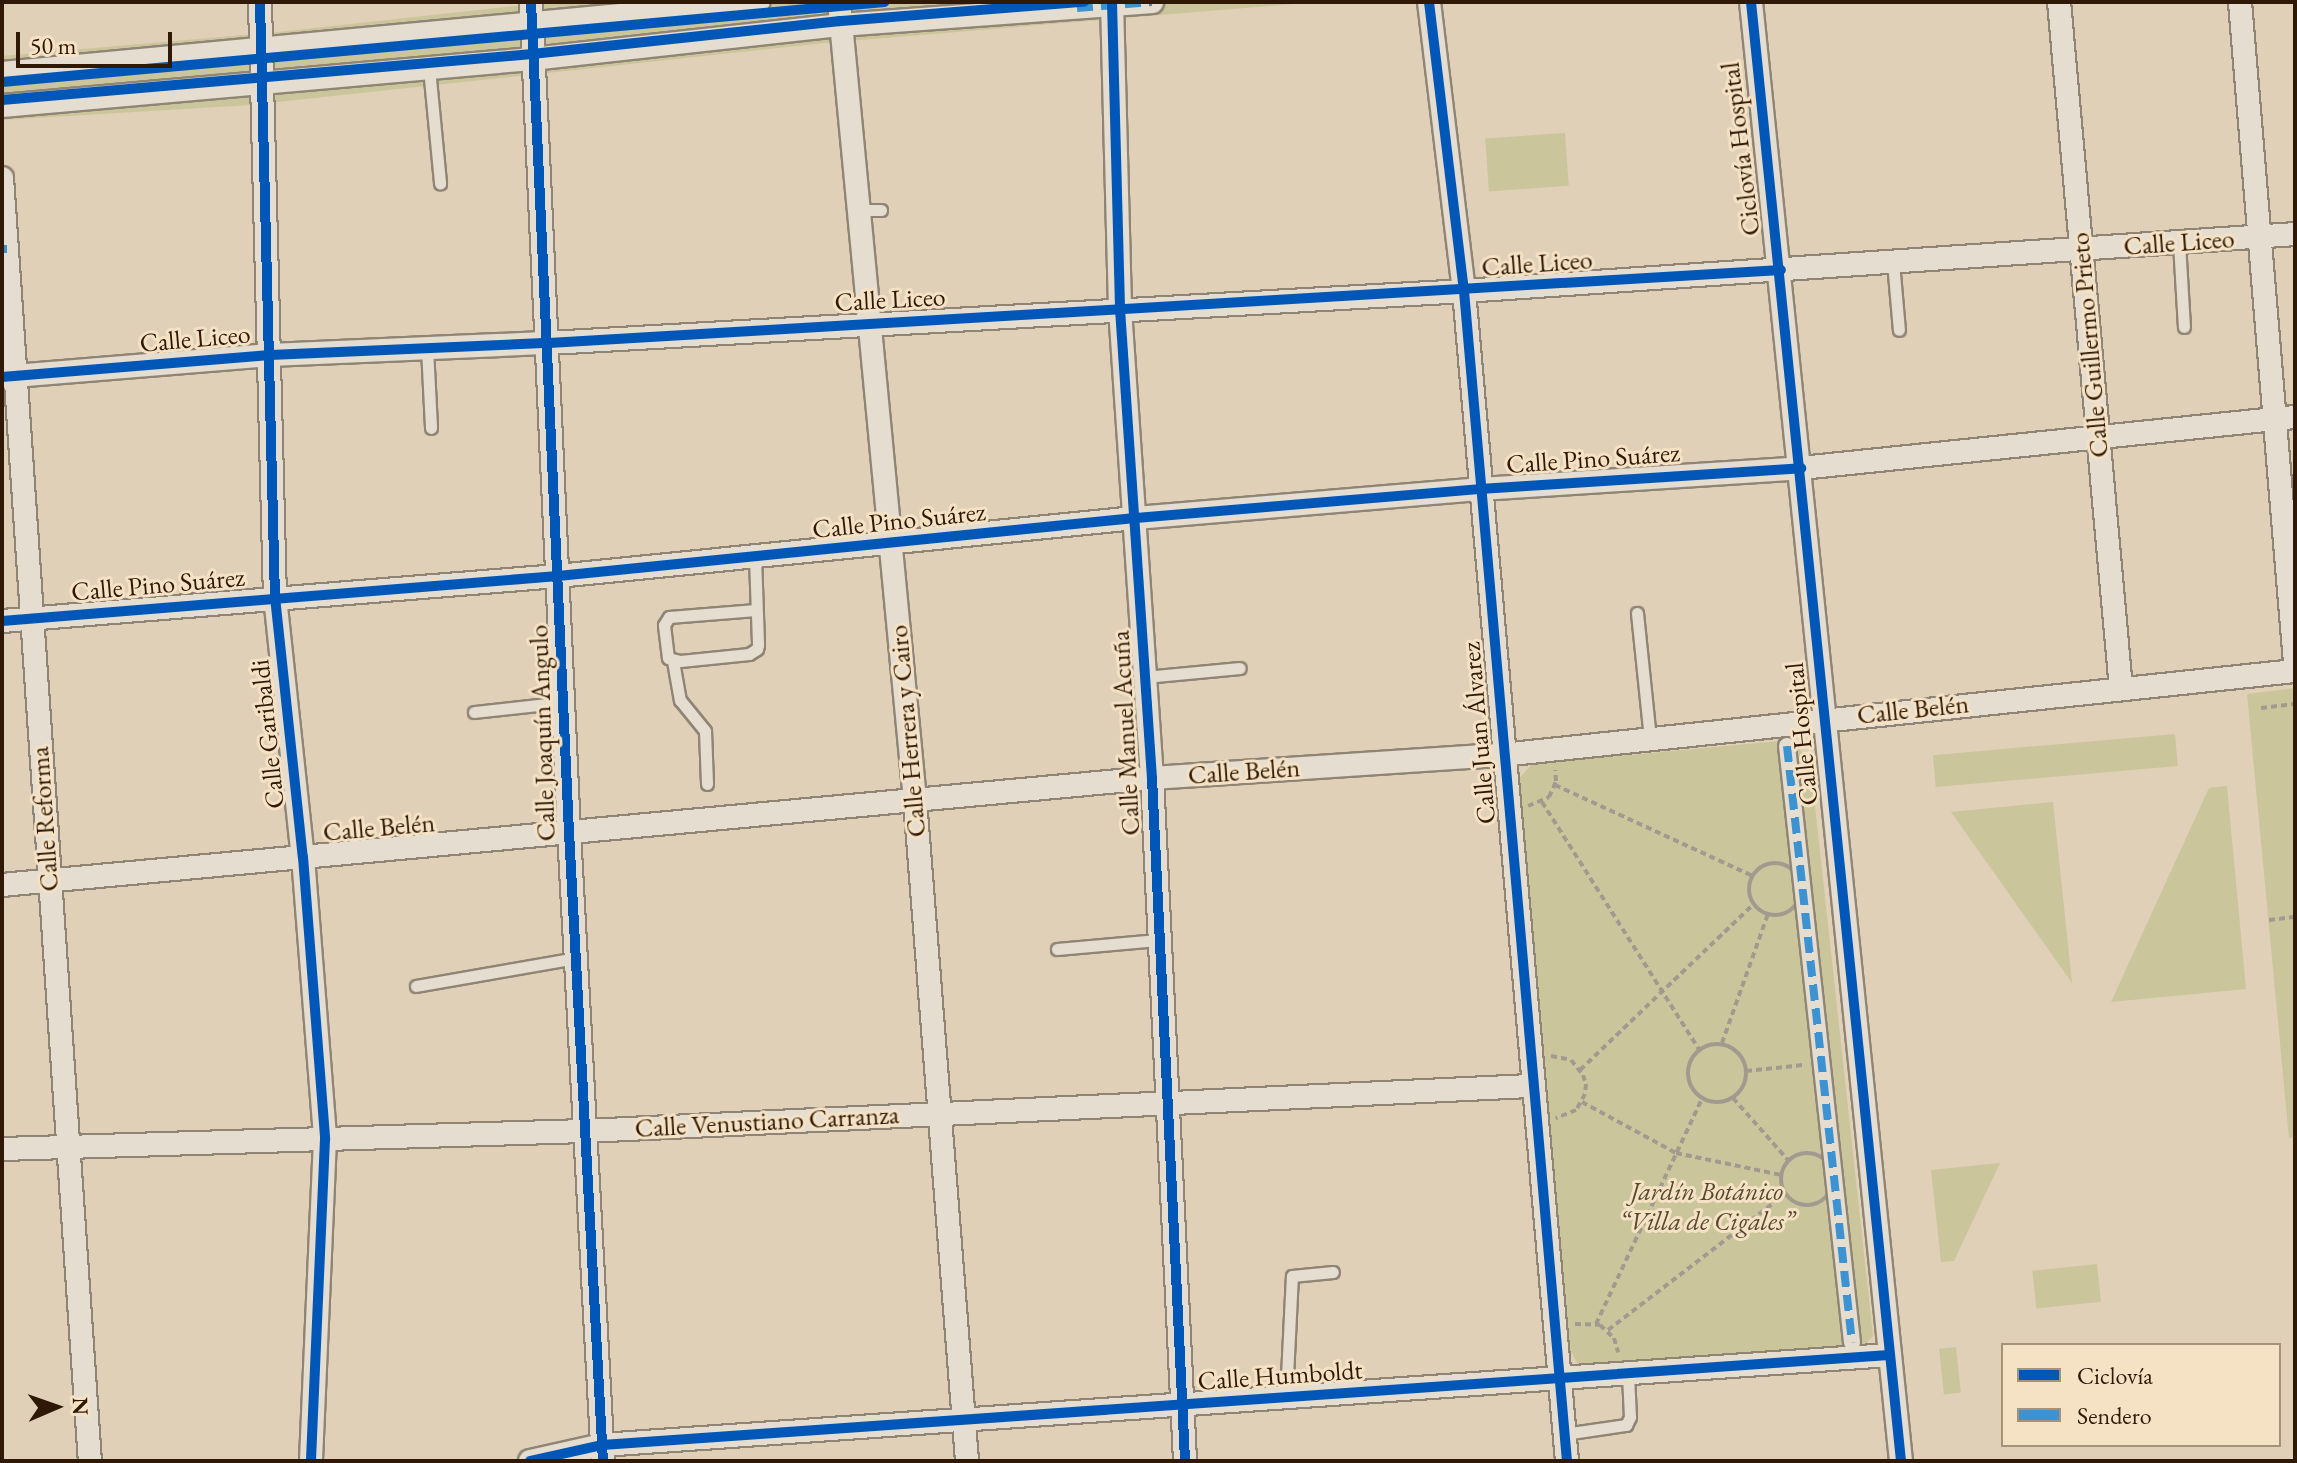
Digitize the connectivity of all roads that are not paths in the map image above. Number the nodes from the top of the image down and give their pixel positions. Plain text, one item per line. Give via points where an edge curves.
1 (260, 2) edge
2 (759, 2) edge
3 (1152, 2) edge
4 (1429, 2) edge
5 (1751, 2) edge
6 (2059, 2) edge
7 (2240, 2) edge
8 (1112, 4) edge
9 (531, 12) edge
10 (840, 13) edge
11 (263, 49) junction
12 (532, 59) junction
13 (429, 68) junction
14 (2, 73) edge
15 (264, 82) junction
16 (2, 106) edge
17 (2, 178) edge
18 (440, 183) dead end
19 (858, 210) junction
20 (881, 210) dead end
21 (2295, 234) edge
22 (2259, 236) junction
23 (2179, 243) junction
24 (5, 249) edge
25 (2081, 250) junction
26 (1893, 262) junction
27 (1781, 270) junction
28 (1464, 291) junction
29 (1120, 309) junction
30 (870, 324) junction
31 (2184, 327) dead end
32 (1899, 330) dead end
33 (549, 343) junction
34 (427, 348) junction
35 (270, 355) junction
36 (9, 376) edge
37 (2285, 418) edge
38 (431, 428) dead end
39 (2098, 437) junction
40 (1801, 468) junction
41 (1480, 489) junction
42 (1135, 518) junction
43 (891, 545) junction
44 (755, 557) junction
45 (558, 576) junction
46 (275, 597) junction
47 (756, 610) junction
48 (1637, 613) dead end
49 (32, 618) junction
50 (2, 621) edge
51 (673, 661) junction
52 (2295, 662) edge
53 (1240, 668) dead end
54 (2295, 671) edge
55 (1145, 677) junction
56 (2121, 688) junction
57 (564, 702) junction
58 (474, 712) dead end
59 (1822, 720) junction
60 (1650, 739) junction
61 (1787, 746) dead end
62 (1502, 755) junction
63 (1152, 778) junction
64 (707, 784) dead end
65 (915, 800) junction
66 (569, 832) junction
67 (303, 857) junction
68 (49, 881) junction
69 (2, 885) edge
70 (1158, 940) junction
71 (1057, 949) dead end
72 (576, 958) junction
73 (416, 986) dead end
74 (1531, 1086) junction
75 (1165, 1105) junction
76 (940, 1113) junction
77 (586, 1131) junction
78 (325, 1139) junction
79 (68, 1146) junction
80 (2, 1149) edge
81 (1333, 1272) dead end
82 (1852, 1342) dead end
83 (1889, 1355) junction
84 (1623, 1368) junction
85 (1559, 1379) junction
86 (1286, 1397) junction
87 (1181, 1404) junction
88 (964, 1419) junction
89 (1564, 1434) junction
90 (602, 1453) edge
91 (90, 1461) edge
92 (311, 1461) edge
93 (530, 1461) edge
94 (967, 1461) edge
95 (1185, 1461) edge
96 (1567, 1461) edge
97 (1901, 1461) edge

1 - 11 street, Calle Garibaldi
2 - 9 street
3 - 8 street
4 - 28 street, Calle Juan Álvarez
5 - 27 street, Calle Hospital
6 - 25 street, Calle Guillermo Prieto
7 - 22 street
8 - 10 street
8 - 29 street, Calle Manuel Acuña
9 - 11 street
9 - 12 street, Calle Joaquín Angulo
10 - 12 street
10 - 19 street, Calle Herrera y Cairo
11 - 14 street
11 - 15 street, Calle Garibaldi
12 - 13 street
12 - 33 street, Calle Joaquín Angulo
13 - 15 street
13 - 18 lane
15 - 16 street
15 - 35 street, Calle Garibaldi
17 - 24 street, Calle Reforma
19 - 20 lane
19 - 30 street, Calle Herrera y Cairo
21 - 22 street, Calle Liceo
22 - 23 street, Calle Liceo
22 - 37 street
23 - 25 street, Calle Liceo
23 - 31 lane
24 - 36 street, Calle Reforma
25 - 26 street, Calle Liceo
25 - 39 street, Calle Guillermo Prieto
26 - 27 street, Calle Liceo
26 - 32 lane
27 - 28 street, Calle Liceo
27 - 40 street, Calle Hospital
28 - 29 street, Calle Liceo
28 - 41 street, Calle Juan Álvarez
29 - 30 street, Calle Liceo
29 - 42 street, Calle Manuel Acuña
30 - 33 street, Calle Liceo
30 - 43 street, Calle Herrera y Cairo
33 - 34 street, Calle Liceo
33 - 45 street, Calle Joaquín Angulo
34 - 35 street, Calle Liceo
34 - 38 lane
35 - 36 street, Calle Liceo
35 - 46 street, Calle Garibaldi
36 - 49 street, Calle Reforma
37 - 39 street, Calle Pino Suárez
37 - 52 street
39 - 40 street, Calle Pino Suárez
39 - 56 street, Calle Guillermo Prieto
40 - 41 street, Calle Pino Suárez
40 - 59 street, Calle Hospital
41 - 42 street, Calle Pino Suárez
41 - 62 street, Calle Juan Álvarez
42 - 43 street, Calle Pino Suárez
42 - 55 street, Calle Manuel Acuña
43 - 44 street, Calle Pino Suárez
43 - 65 street, Calle Herrera y Cairo
44 - 45 street, Calle Pino Suárez
44 - 47 lane
45 - 46 street, Calle Pino Suárez
45 - 57 street, Calle Joaquín Angulo
46 - 49 street, Calle Pino Suárez
46 - 67 street, Calle Garibaldi
47 - 51 lane via 754,653
47 - 51 lane via 669,617 664,625 666,652
48 - 60 lane
49 - 50 street, Calle Pino Suárez
49 - 68 street, Calle Reforma
51 - 64 lane via 680,700 705,731
53 - 55 lane
54 - 56 street, Calle Belén
55 - 63 street, Calle Manuel Acuña
56 - 59 street, Calle Belén
57 - 58 lane
57 - 66 street, Calle Joaquín Angulo
59 - 60 street, Calle Belén
59 - 83 street, Calle Hospital
60 - 62 street, Calle Belén
61 - 82 street
62 - 63 street, Calle Belén
62 - 74 street, Calle Juan Álvarez
63 - 65 street, Calle Belén
63 - 70 street, Calle Manuel Acuña
65 - 66 street, Calle Belén
65 - 76 street, Calle Herrera y Cairo
66 - 67 street, Calle Belén
66 - 72 street, Calle Joaquín Angulo
67 - 68 street, Calle Belén
67 - 78 street, Calle Garibaldi
68 - 69 street, Calle Belén
68 - 79 street, Calle Reforma
70 - 71 lane
70 - 75 street, Calle Manuel Acuña
72 - 73 lane
72 - 77 street, Calle Joaquín Angulo
74 - 75 street, Calle Venustiano Carranza
74 - 85 street, Calle Juan Álvarez
75 - 76 street, Calle Venustiano Carranza
75 - 87 street, Calle Manuel Acuña
76 - 77 street, Calle Venustiano Carranza
76 - 88 street, Calle Herrera y Cairo
77 - 78 street, Calle Venustiano Carranza
77 - 90 street, Calle Joaquín Angulo
78 - 79 street, Calle Venustiano Carranza
78 - 92 street, Calle Garibaldi
79 - 80 street, Calle Venustiano Carranza
79 - 91 street, Calle Reforma
81 - 86 lane via 1292,1276
83 - 84 street, Calle Humboldt
83 - 97 street, Calle Hospital
84 - 85 street, Calle Humboldt
84 - 89 lane via 1630,1417 1626,1425
85 - 86 street, Calle Humboldt
85 - 89 street, Calle Juan Álvarez
86 - 87 street, Calle Humboldt
87 - 88 street, Calle Humboldt
87 - 95 street, Calle Manuel Acuña
88 - 90 street, Calle Humboldt
88 - 94 street, Calle Herrera y Cairo
89 - 96 street, Calle Juan Álvarez
90 - 93 street, Calle Humboldt

